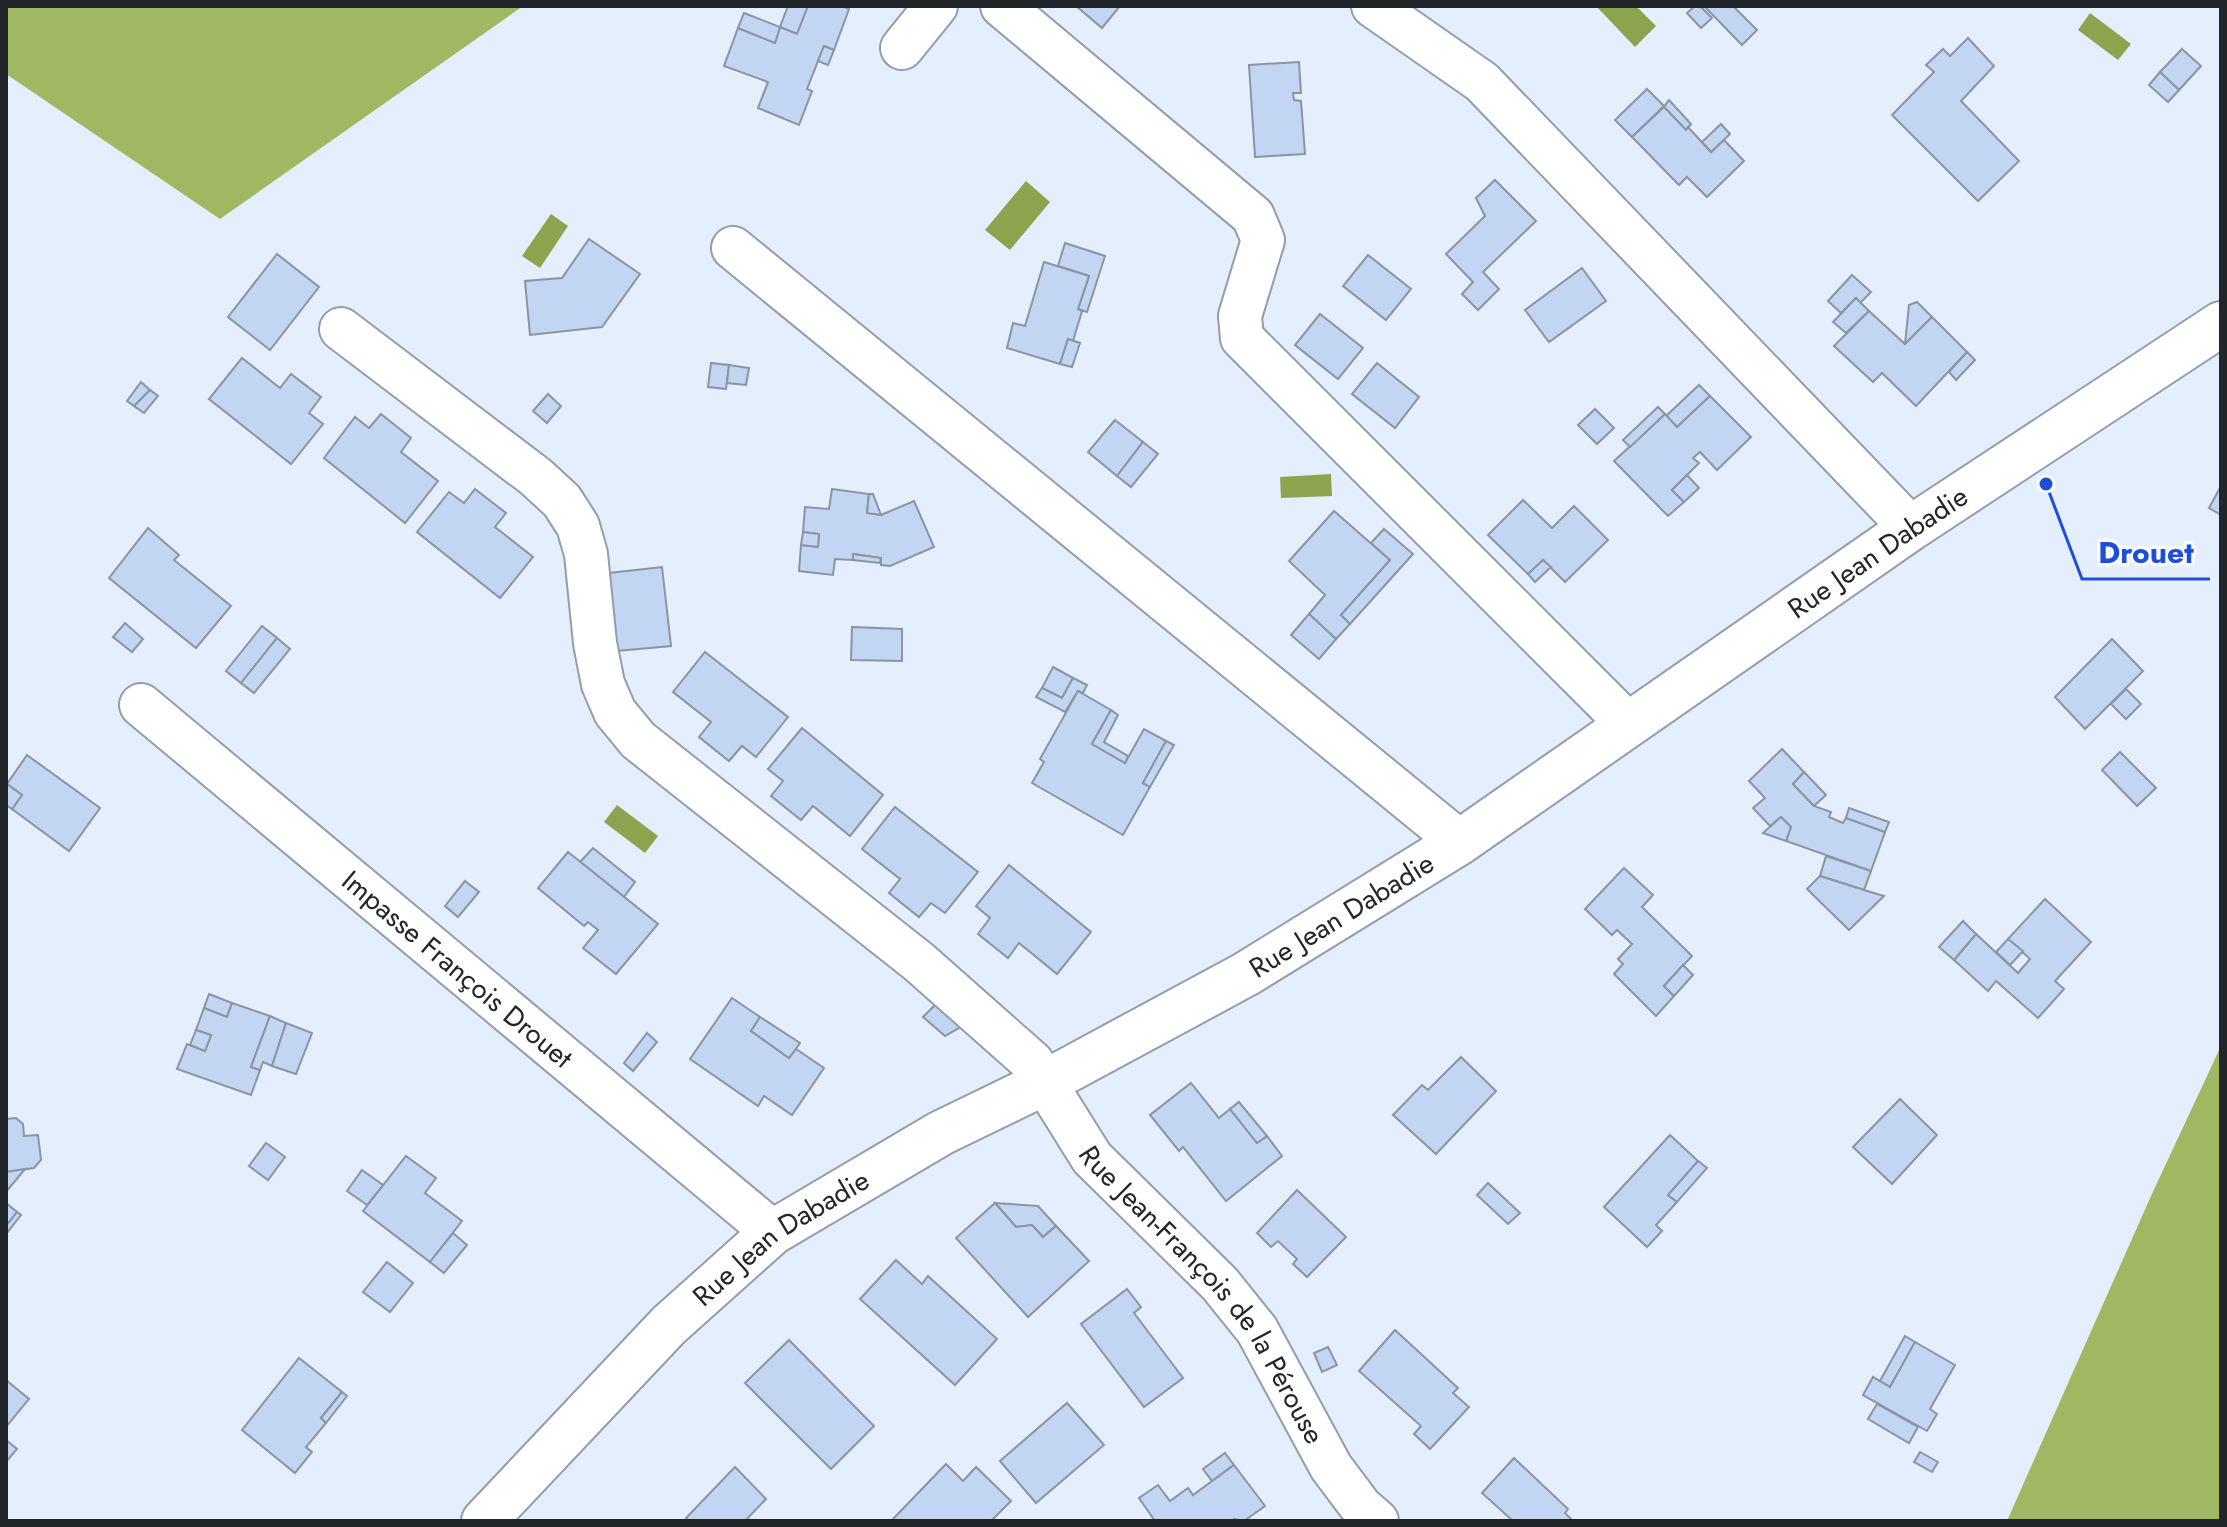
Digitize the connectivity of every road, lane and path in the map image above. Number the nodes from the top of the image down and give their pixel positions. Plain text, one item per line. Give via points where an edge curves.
1 (936, 6) edge
2 (1002, 6) edge
3 (1373, 6) edge
4 (902, 48) dead end
5 (733, 248) dead end
6 (2221, 324) edge
7 (341, 329) dead end
8 (1911, 528) junction
9 (141, 705) dead end
10 (1628, 724) junction
11 (1460, 842) junction
12 (1046, 1082) junction
13 (773, 1232) junction
14 (1361, 1516) edge
15 (484, 1521) edge

1 - 4 street
2 - 10 street via 1253,216 1263,240 1240,316 1242,338
3 - 8 street via 1482,82
5 - 11 street
6 - 8 street, Rue Jean Dabadie
7 - 12 street, Rue Jean-François de la Pérouse via 562,501 578,526 586,554 603,684 615,712 638,740 919,962 1032,1062
8 - 10 street, Rue Jean Dabadie
9 - 13 street, Impasse François Drouet
10 - 11 street, Rue Jean Dabadie
11 - 12 street, Rue Jean Dabadie via 1246,974
12 - 13 street, Rue Jean Dabadie via 941,1133
12 - 14 street, Rue Jean-François de la Pérouse via 1092,1158 1220,1284 1257,1330
13 - 15 street, Rue Jean Dabadie via 669,1325

